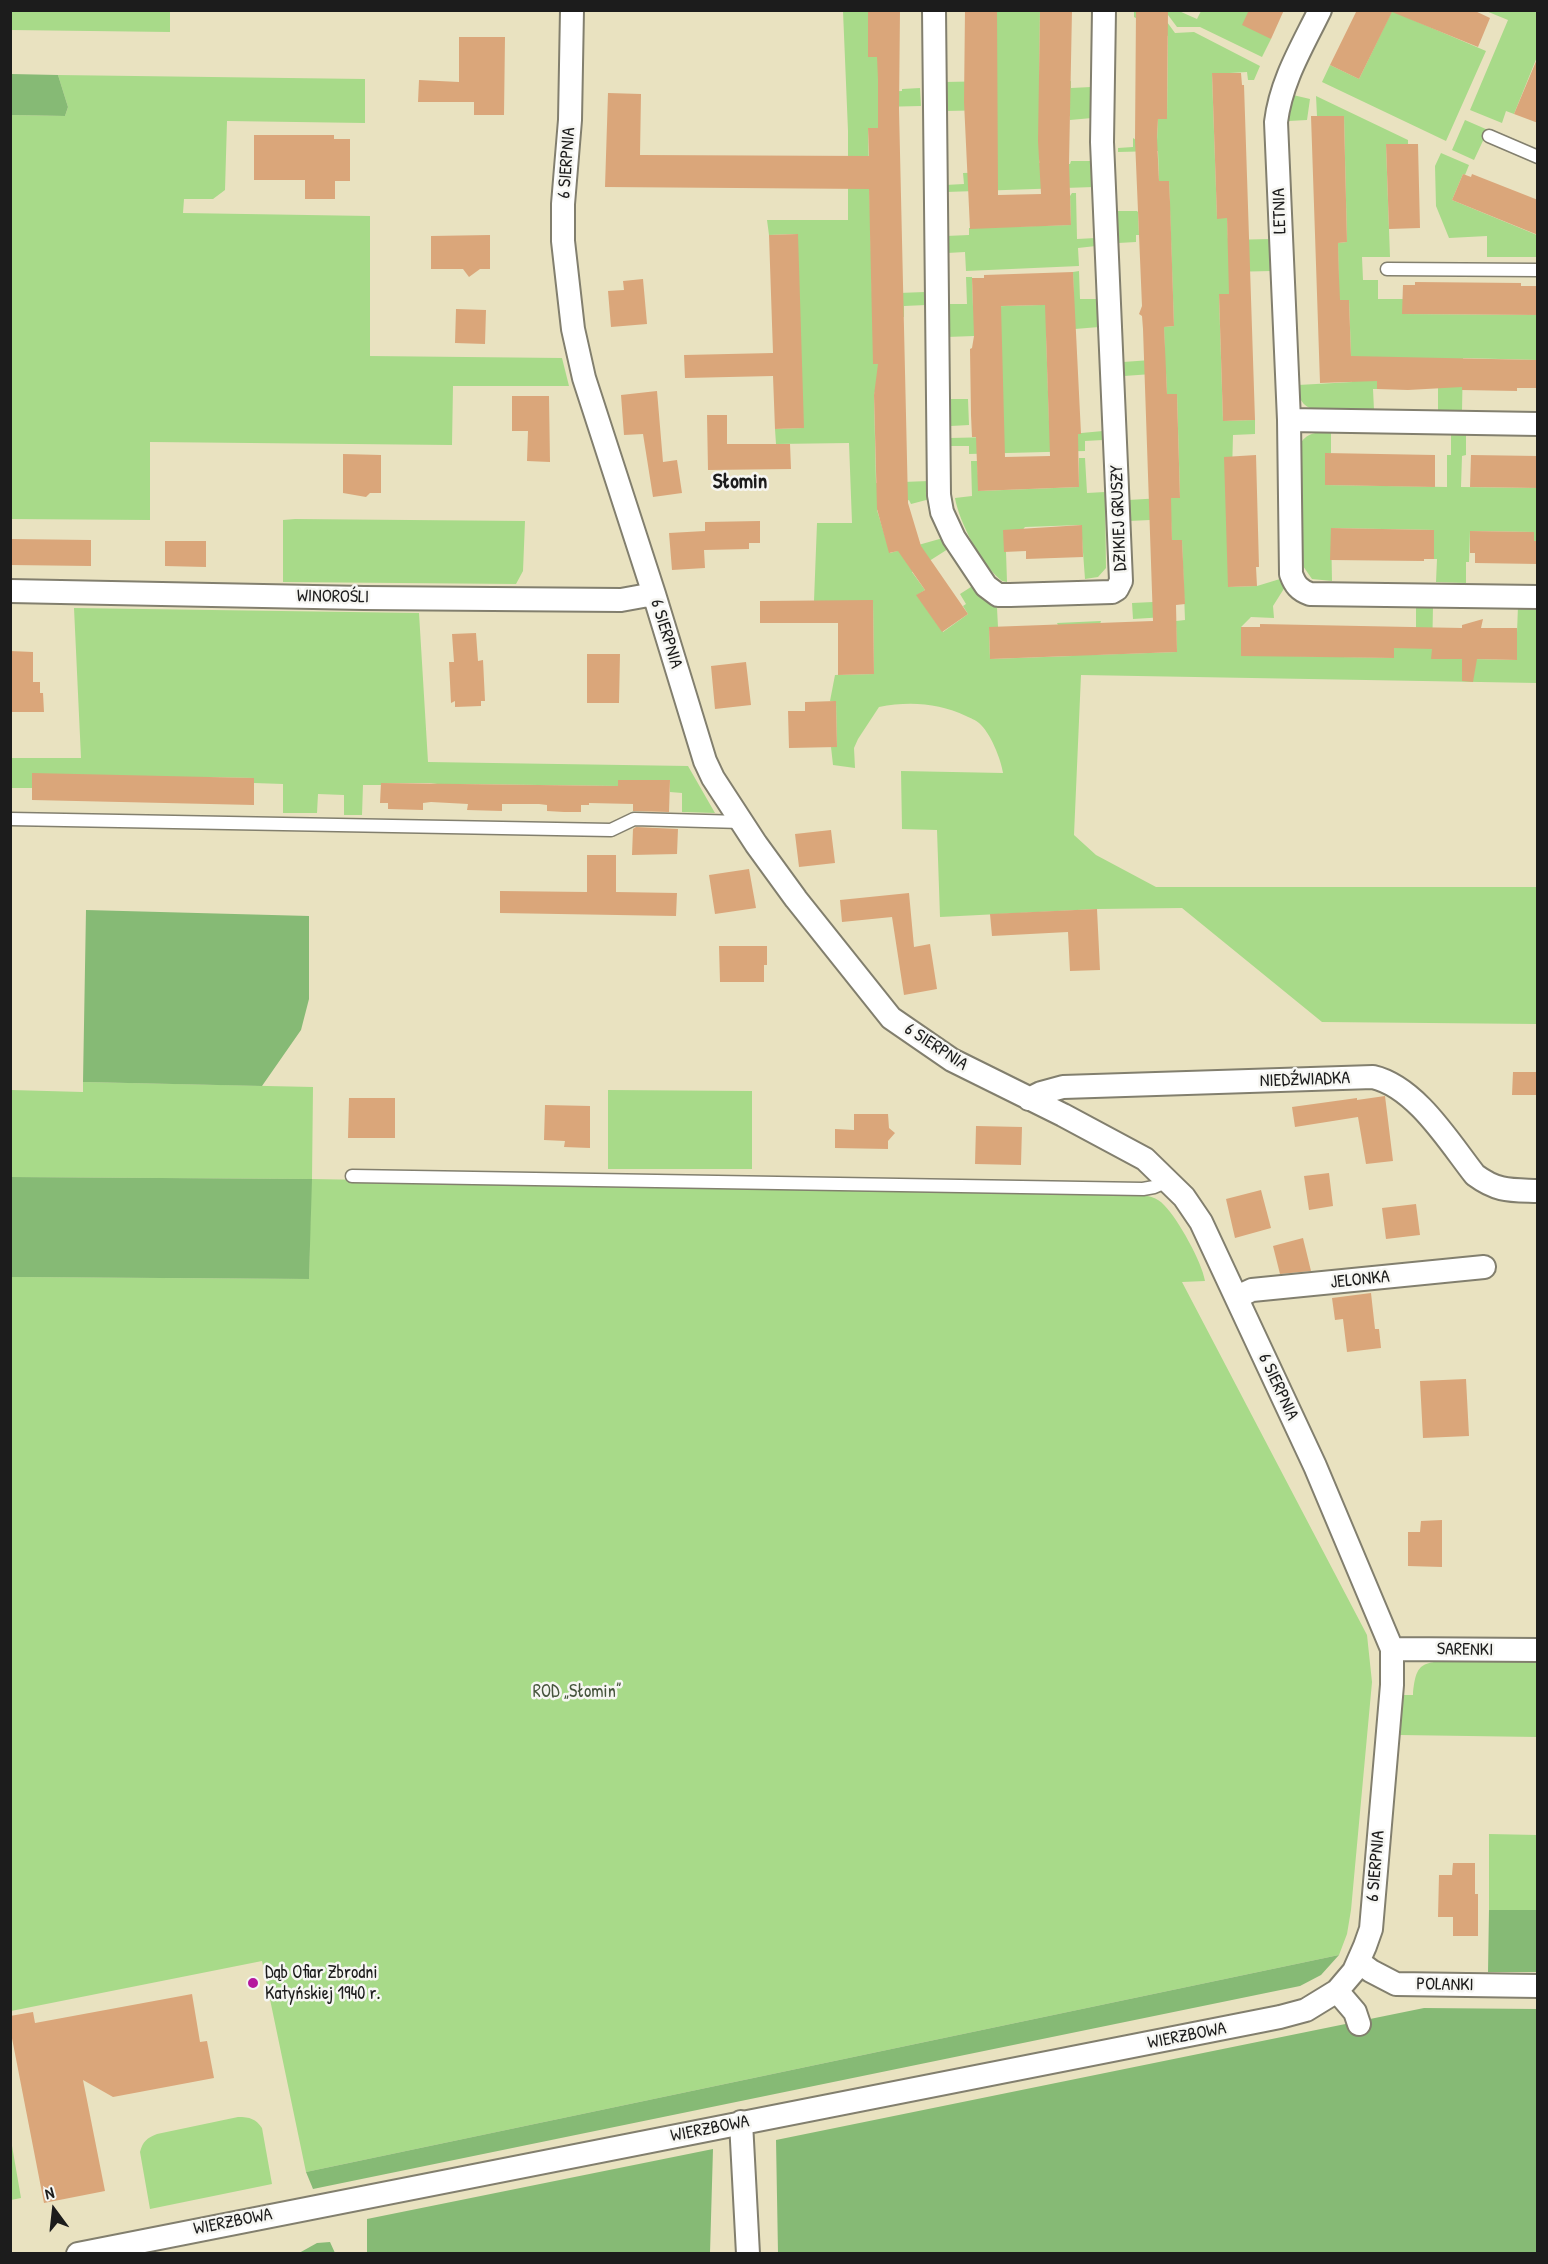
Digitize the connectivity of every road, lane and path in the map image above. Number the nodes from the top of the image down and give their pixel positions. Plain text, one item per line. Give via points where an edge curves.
1 (572, 10) edge
2 (934, 10) edge
3 (1104, 10) edge
4 (1320, 10) edge
5 (1489, 136) dead end
6 (1538, 157) edge
7 (1387, 269) dead end
8 (1538, 270) edge
9 (1289, 420) junction
10 (1538, 424) edge
11 (10, 591) edge
12 (654, 594) junction
13 (1538, 597) edge
14 (10, 819) edge
15 (741, 822) junction
16 (1029, 1099) junction
17 (352, 1176) dead end
18 (1168, 1181) junction
19 (1538, 1191) edge
20 (1484, 1267) dead end
21 (1237, 1297) junction
22 (1392, 1649) junction
23 (1538, 1650) edge
24 (1359, 1962) junction
25 (1538, 1986) edge
26 (1337, 1991) junction
27 (1359, 2024) dead end
28 (741, 2122) junction
29 (129, 2248) edge
30 (78, 2253) edge
31 (748, 2253) edge

1 - 12 street, 6 SIERPNIA via 563,241 573,329 584,378
2 - 3 street, DZIKIEJ GRUSZY via 939,495 954,538 986,586 998,595 1010,596 1112,592 1121,581 1102,142
4 - 9 street, LETNIA via 1286,79 1276,122
5 - 6 lane
7 - 8 lane
9 - 10 street
9 - 13 street, LETNIA via 1291,574 1300,590 1310,594
11 - 12 street, WINOROŚLI via 610,600
12 - 15 street, 6 SIERPNIA via 705,761
14 - 15 lane via 611,830 634,819
15 - 16 street, 6 SIERPNIA via 796,899 891,1018 952,1060
16 - 18 street, 6 SIERPNIA via 1134,1152
16 - 19 street, NIEDŹWIADKA via 1063,1088 1373,1077 1386,1080 1416,1101 1475,1175 1486,1183 1503,1190
17 - 18 lane via 1143,1189
18 - 21 street, 6 SIERPNIA via 1201,1222
20 - 21 street, JELONKA via 1252,1290
21 - 22 street, 6 SIERPNIA via 1315,1466
22 - 23 street, SARENKI
22 - 24 street, 6 SIERPNIA via 1371,1929
24 - 25 street, POLANKI via 1396,1984
24 - 26 street, 6 SIERPNIA
26 - 27 street via 1355,2012
26 - 28 street, WIERZBOWA via 1306,2010 1280,2017
28 - 29 street, WIERZBOWA
28 - 31 street
29 - 30 street, WIERZBOWA

